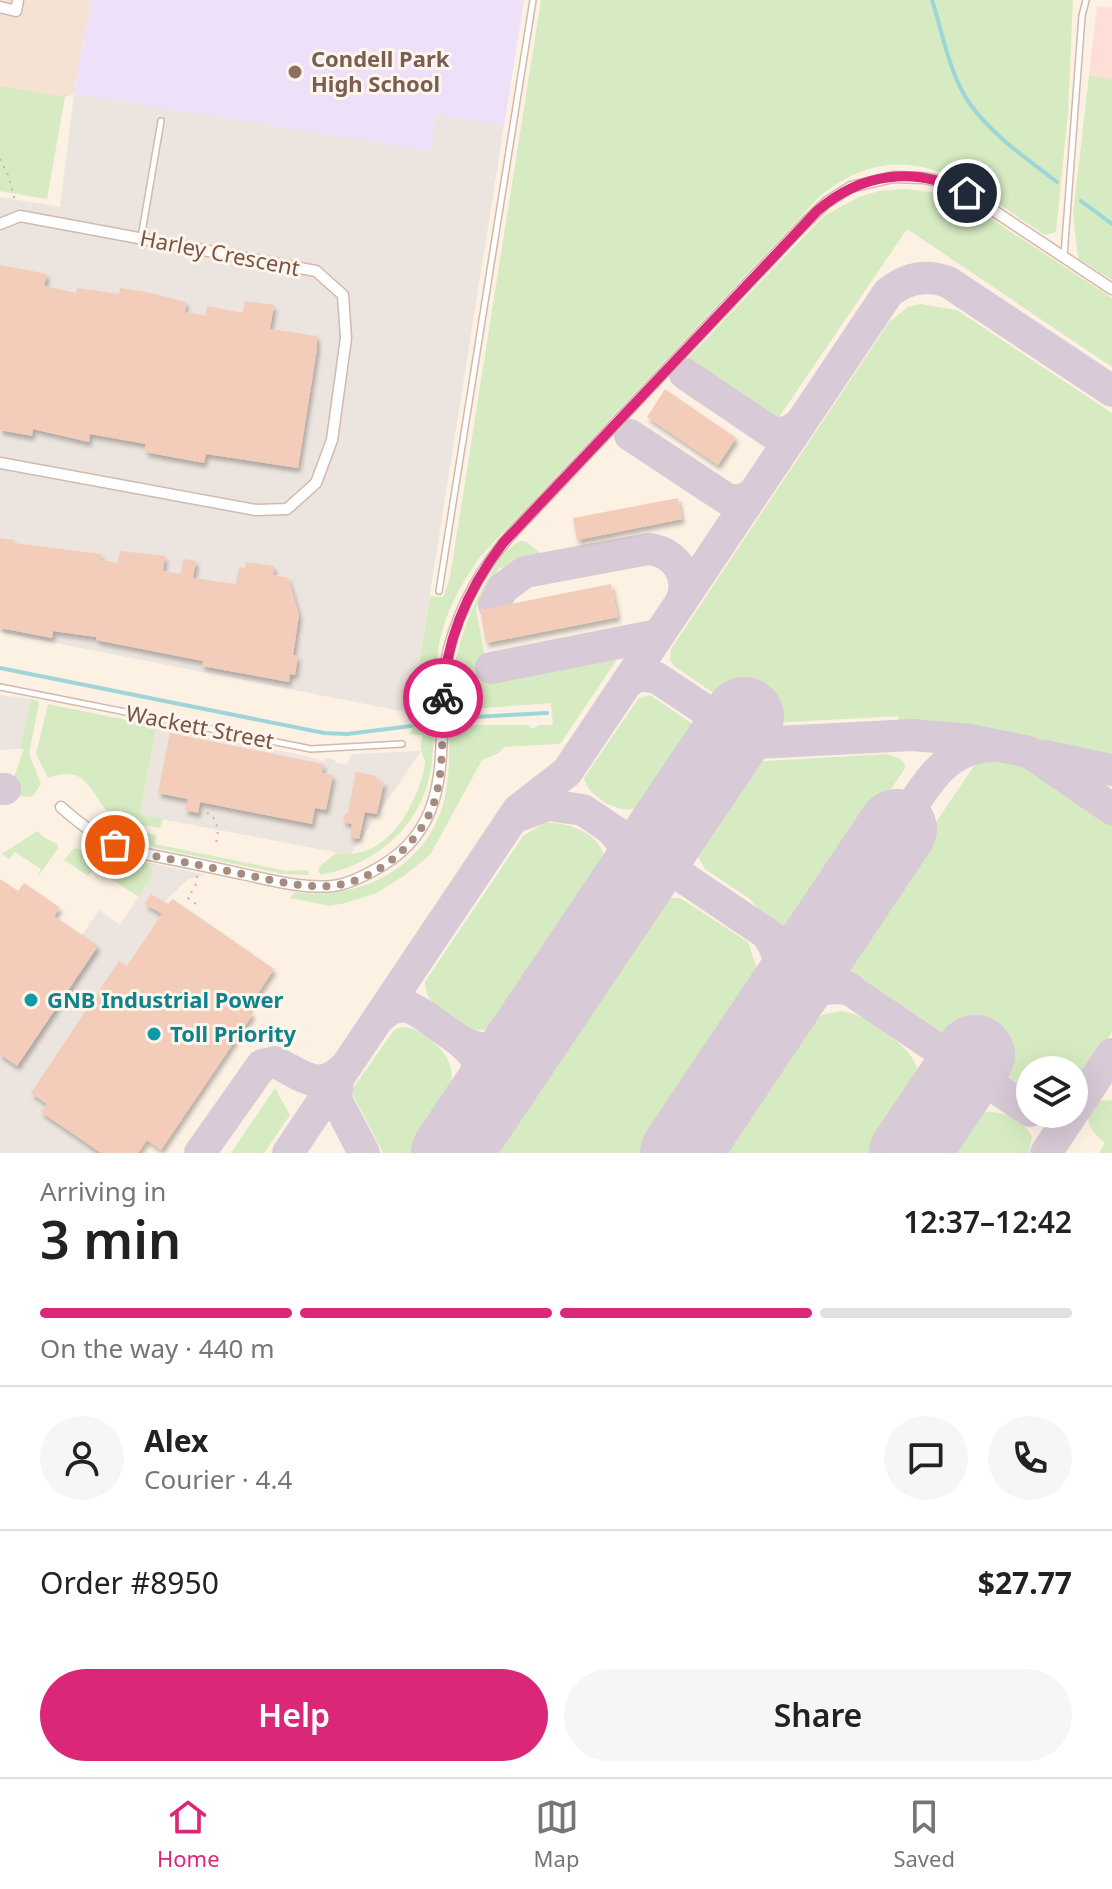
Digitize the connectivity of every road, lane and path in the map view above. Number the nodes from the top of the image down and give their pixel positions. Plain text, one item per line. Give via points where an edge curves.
1 (18, 0) edge
2 (533, 0) edge
3 (1086, 0) edge
4 (0, 7) edge
5 (161, 121) dead end
6 (0, 159) edge
7 (20, 216) junction
8 (0, 224) edge
9 (141, 239) junction
10 (1064, 256) junction
11 (1112, 289) edge
12 (0, 463) edge
13 (439, 591) dead end
14 (0, 687) edge
15 (402, 744) dead end
16 (61, 807) dead end
17 (199, 811) dead end
18 (216, 843) dead end
19 (197, 879) dead end
20 (200, 907) dead end

1 - 4 street via 16,11
2 - 13 lane
3 - 10 lane
5 - 9 lane
6 - 7 path
7 - 8 street
7 - 9 street, Harley Crescent
9 - 12 street, Harley Crescent via 316,271 343,295 346,338 332,440 316,483 287,509 256,510
10 - 11 street
10 - 16 street via 940,181 893,177 851,187 817,211 491,559 466,601 449,652 440,771 432,807 414,840 370,872 332,886 303,886 178,861 115,845
14 - 15 lane, Wackett Street via 311,749
17 - 18 path via 211,814 216,822
19 - 20 path via 188,898

